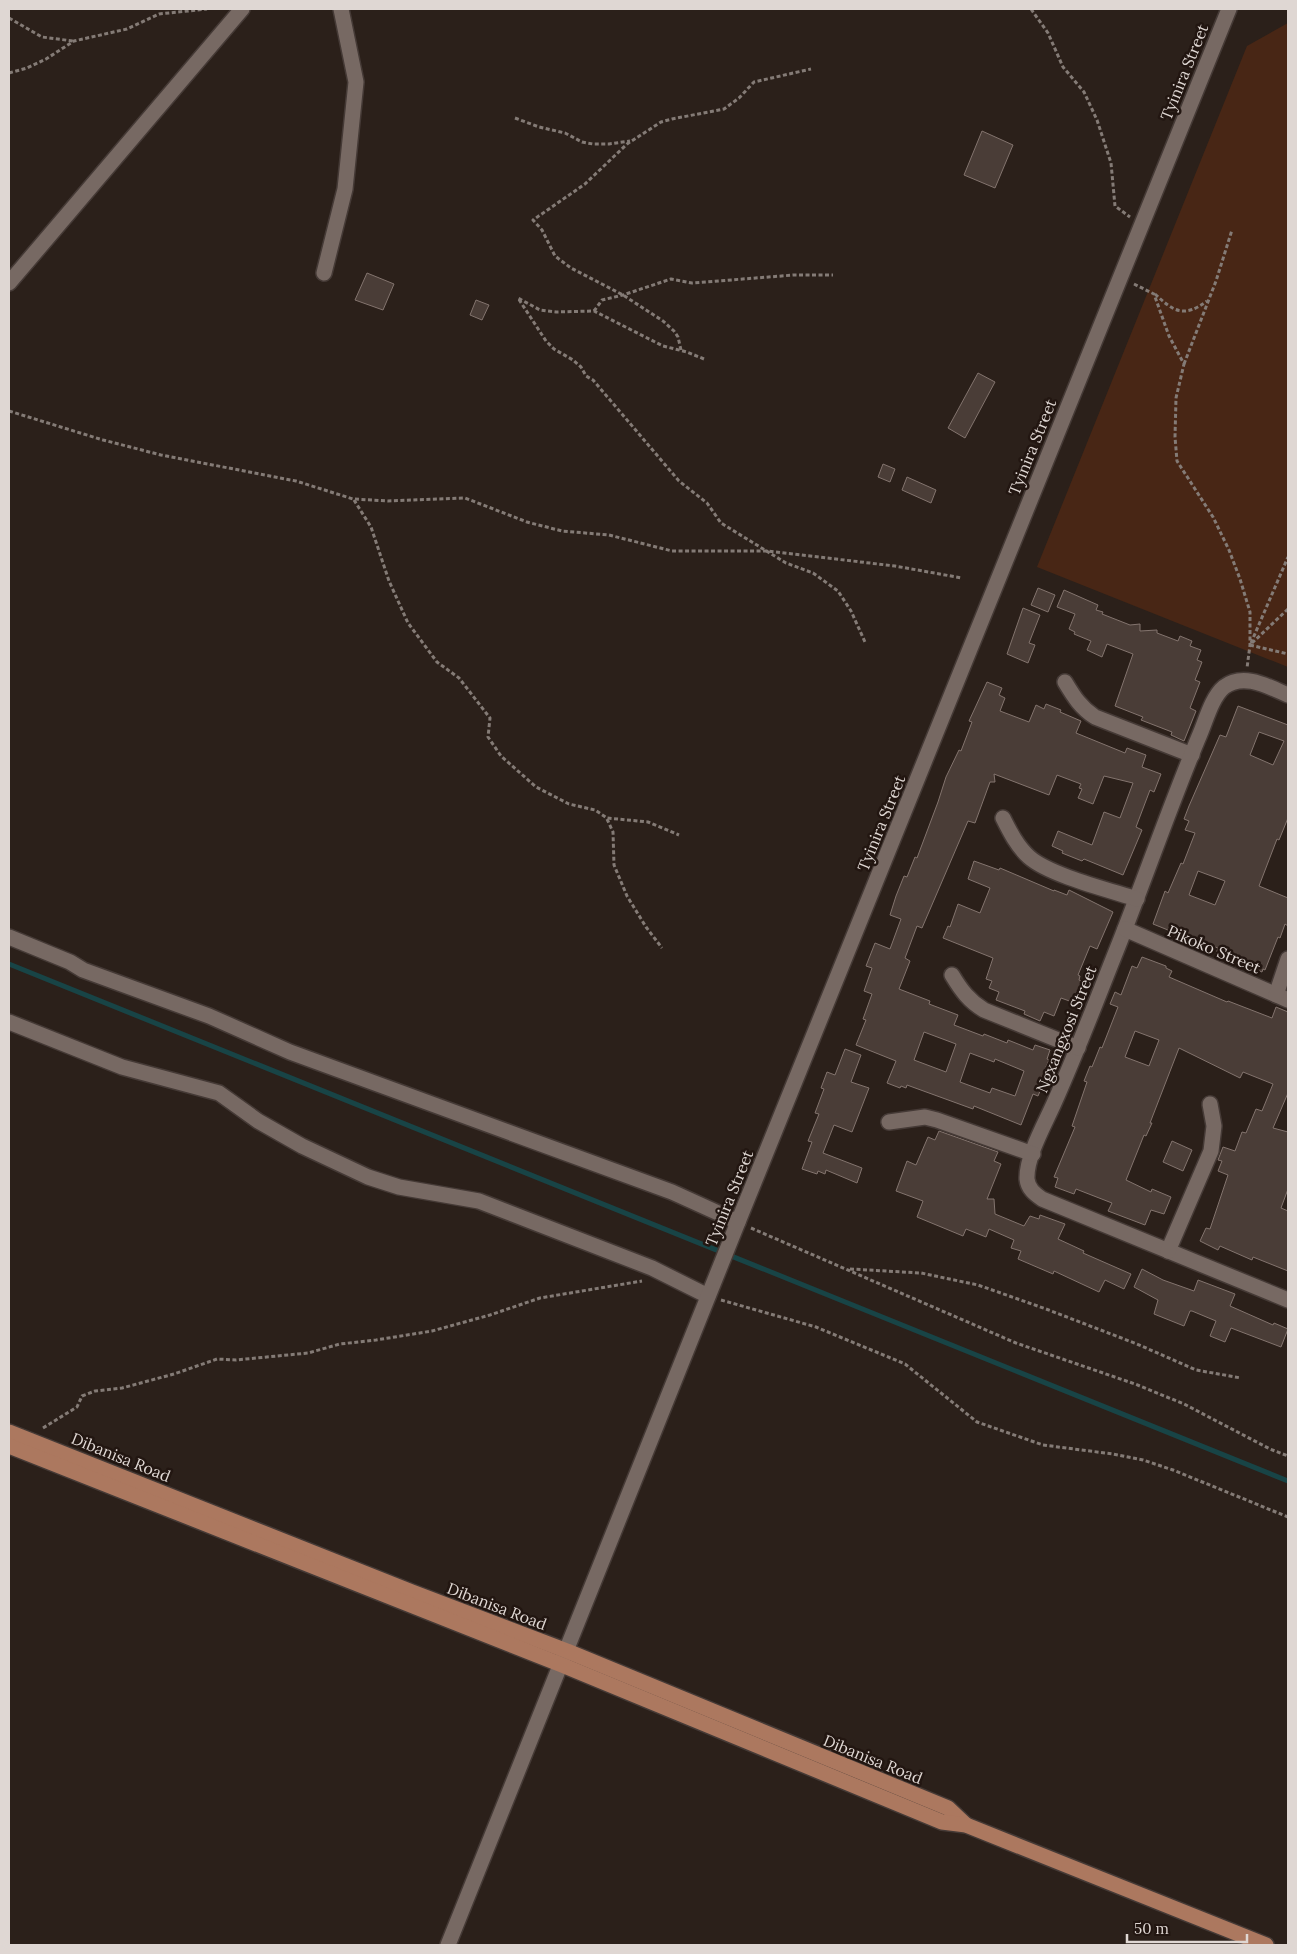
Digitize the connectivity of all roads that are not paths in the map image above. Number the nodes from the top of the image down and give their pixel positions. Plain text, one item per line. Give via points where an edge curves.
1 (242, 9) edge
2 (341, 9) edge
3 (1229, 9) edge
4 (324, 273) dead end
5 (9, 283) edge
6 (1065, 682) dead end
7 (1288, 695) edge
8 (1192, 755) junction
9 (1003, 818) dead end
10 (1137, 900) junction
11 (1125, 930) junction
12 (9, 937) edge
13 (1288, 959) edge
14 (952, 975) dead end
15 (1282, 997) edge
16 (9, 1022) edge
17 (1078, 1048) junction
18 (1210, 1104) dead end
19 (889, 1122) dead end
20 (1033, 1154) junction
21 (738, 1222) junction
22 (1168, 1251) junction
23 (708, 1296) junction
24 (1288, 1300) edge
25 (9, 1432) edge
26 (9, 1446) edge
27 (564, 1658) junction
28 (448, 1945) edge
29 (1266, 1945) edge

1 - 5 street
2 - 4 street via 356,82 345,190
3 - 21 street, Tyinira Street
6 - 8 street via 1076,701 1090,713
7 - 8 street, Ngxangxosi Street via 1256,682 1243,680 1232,683 1217,696
8 - 10 street, Ngxangxosi Street
9 - 10 street via 1018,844 1042,865
10 - 11 street, Ngxangxosi Street
11 - 15 street, Pikoko Street
11 - 17 street, Ngxangxosi Street
12 - 21 street via 83,970 209,1016 290,1052 672,1192
13 - 15 street
14 - 17 street via 973,1004
16 - 23 street via 122,1067 219,1093 258,1121 302,1146 368,1177 399,1187 478,1202 652,1268
17 - 20 street, Ngxangxosi Street
18 - 22 street via 1214,1126 1212,1151
19 - 20 street via 925,1117
20 - 22 street, Ngxangxosi Street via 1027,1177 1028,1185 1038,1196
21 - 23 street, Tyinira Street
22 - 24 street, Ngxangxosi Street
23 - 27 street, Tyinira Street
25 - 27 main road, Dibanisa Road via 412,1592
26 - 27 main road, Dibanisa Road
27 - 28 street, Tyinira Street
27 - 29 main road, Dibanisa Road via 948,1808 966,1825

